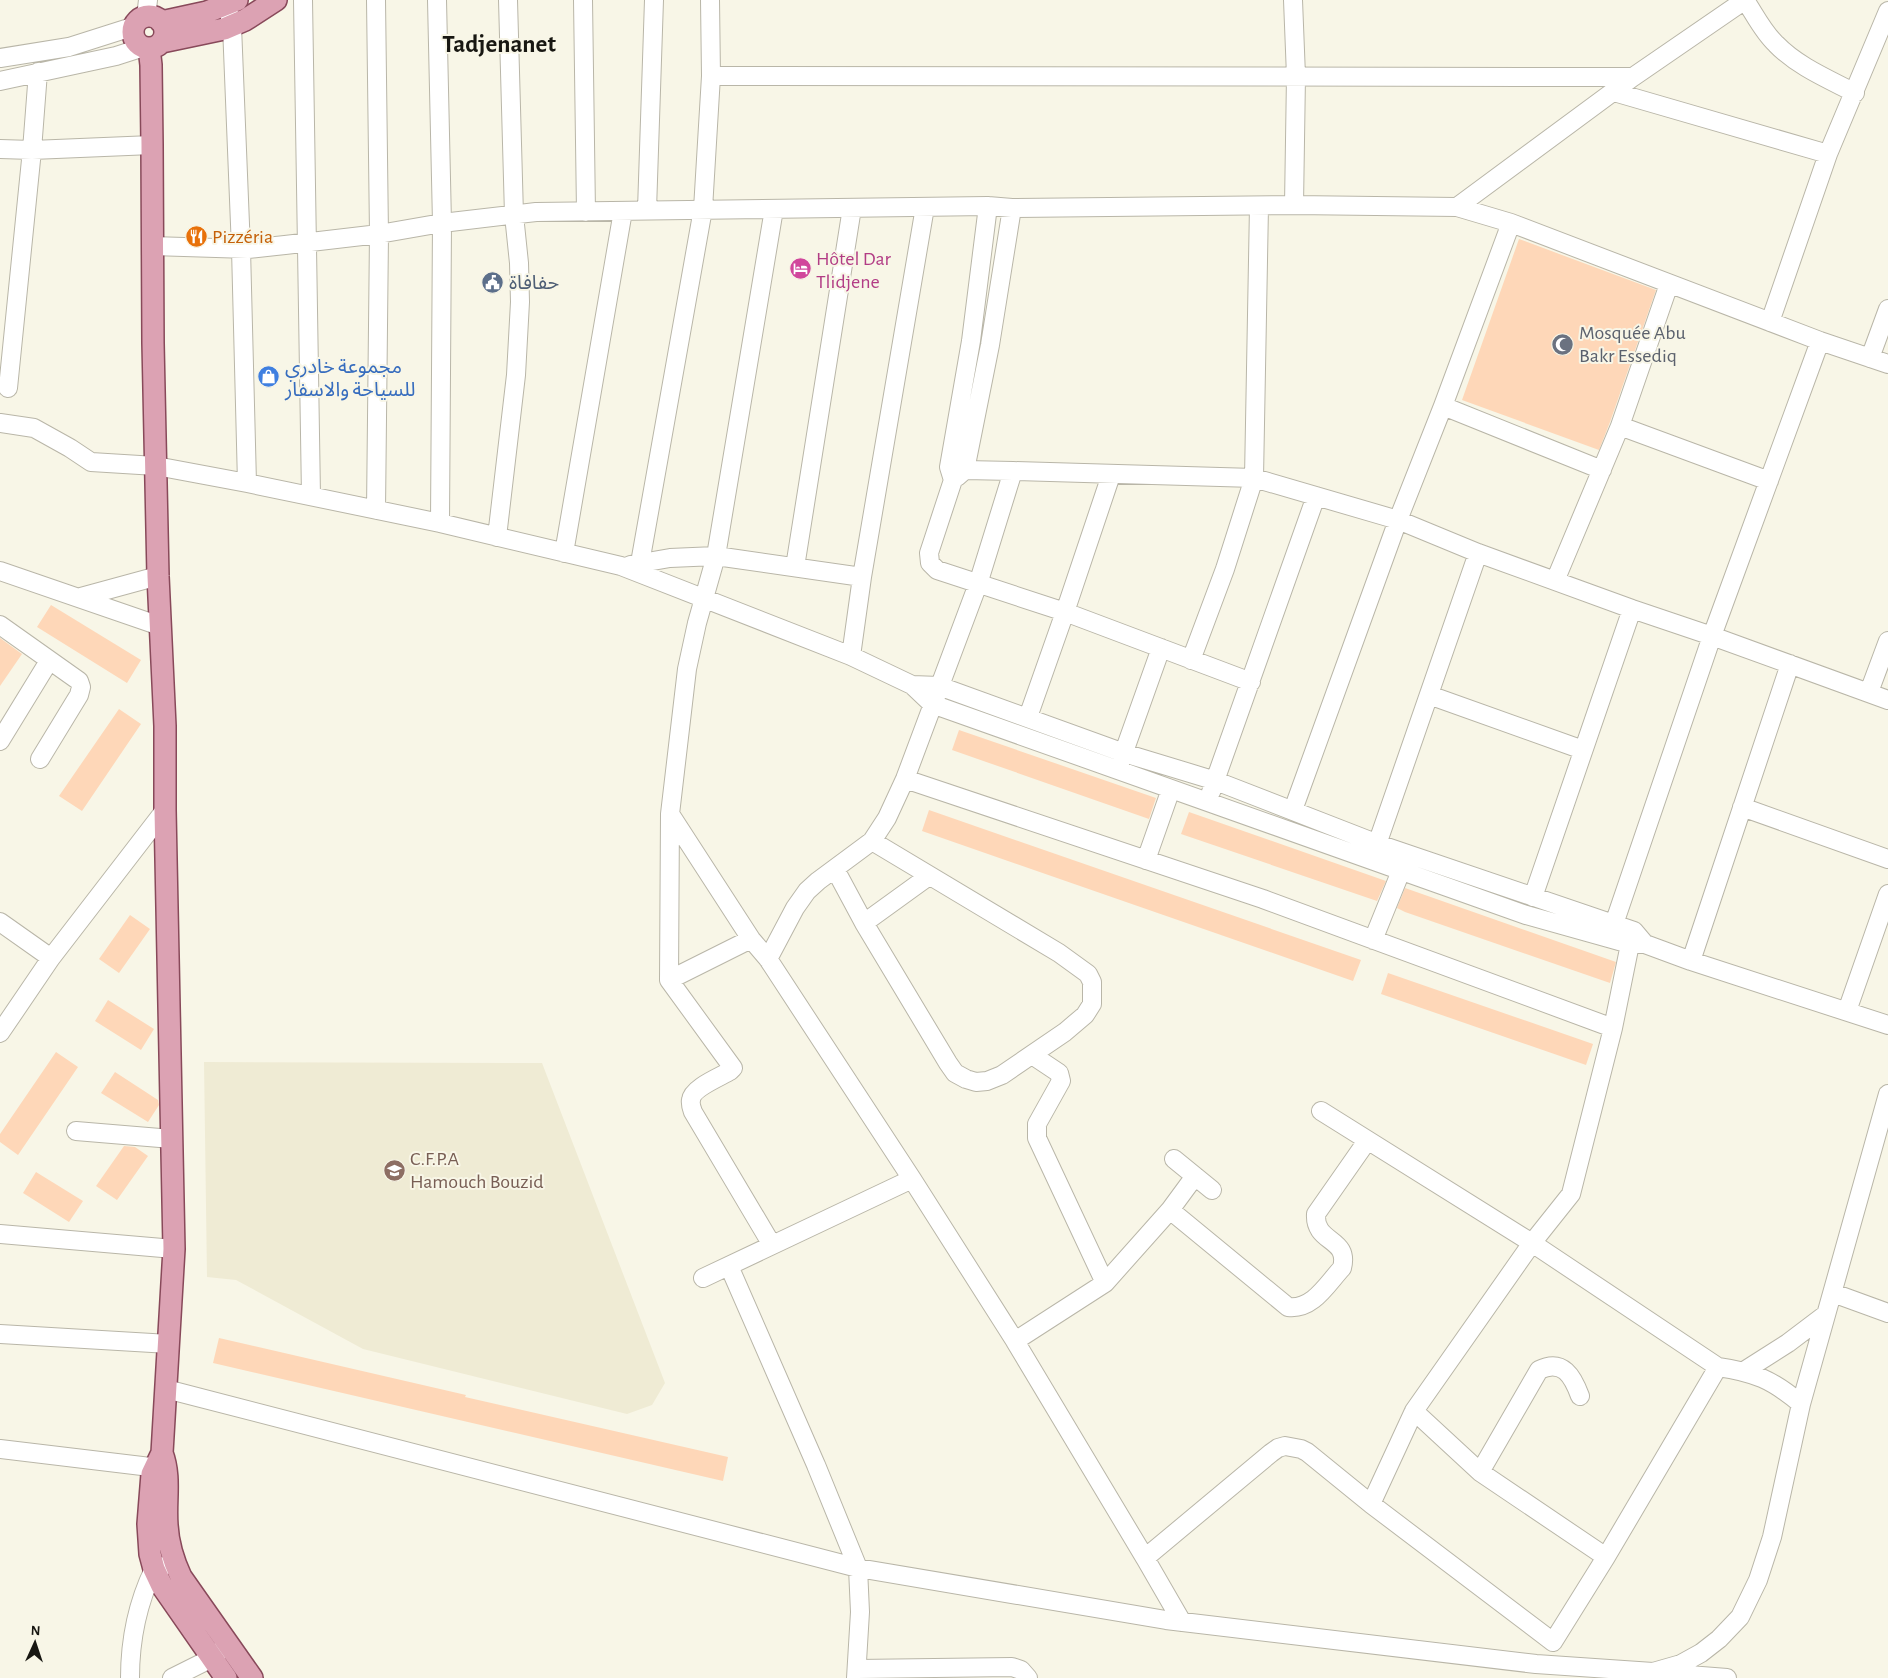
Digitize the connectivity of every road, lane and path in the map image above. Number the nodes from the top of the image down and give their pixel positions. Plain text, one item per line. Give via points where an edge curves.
1 (276, 0) edge
2 (302, 0) edge
3 (376, 0) edge
4 (437, 0) edge
5 (508, 0) edge
6 (583, 0) edge
7 (654, 0) edge
8 (710, 0) edge
9 (1292, 0) edge
10 (1745, 0) edge
11 (232, 2) edge
12 (1888, 11) edge
13 (150, 24) edge
14 (232, 26) junction
15 (0, 58) edge
16 (38, 72) junction
17 (711, 76) junction
18 (1296, 76) junction
19 (1633, 77) junction
20 (0, 82) edge
21 (1614, 92) junction
22 (1855, 93) junction
23 (152, 145) junction
24 (0, 149) edge
25 (32, 150) junction
26 (1828, 154) junction
27 (1294, 204) junction
28 (988, 206) junction
29 (1259, 206) junction
30 (926, 207) junction
31 (1457, 207) junction
32 (852, 208) junction
33 (1012, 208) junction
34 (703, 209) junction
35 (774, 209) junction
36 (647, 210) junction
37 (624, 211) junction
38 (586, 212) junction
39 (514, 215) junction
40 (442, 223) junction
41 (1511, 223) junction
42 (379, 234) junction
43 (306, 243) junction
44 (152, 246) junction
45 (241, 249) junction
46 (1669, 284) junction
47 (1888, 309) edge
48 (1770, 322) junction
49 (1820, 341) junction
50 (1870, 358) junction
51 (1888, 364) edge
52 (8, 388) dead end
53 (1443, 406) junction
54 (0, 423) edge
55 (1620, 426) junction
56 (156, 466) junction
57 (1602, 470) junction
58 (956, 472) junction
59 (1013, 472) junction
60 (1111, 475) junction
61 (1254, 478) junction
62 (1769, 481) junction
63 (247, 483) junction
64 (310, 496) junction
65 (1316, 496) junction
66 (376, 510) junction
67 (1398, 520) junction
68 (440, 523) junction
69 (497, 537) junction
70 (564, 553) junction
71 (1478, 553) junction
72 (716, 556) junction
73 (640, 563) junction
74 (621, 566) junction
75 (795, 567) junction
76 (0, 571) edge
77 (158, 576) junction
78 (862, 577) junction
79 (1555, 581) junction
80 (978, 584) junction
81 (704, 597) junction
82 (81, 598) junction
83 (1632, 609) junction
84 (1066, 612) junction
85 (0, 625) edge
86 (160, 626) junction
87 (1712, 636) junction
88 (1888, 641) edge
89 (1161, 648) junction
90 (851, 656) junction
91 (1191, 660) junction
92 (50, 661) junction
93 (1790, 664) junction
94 (1251, 682) junction
95 (912, 685) junction
96 (939, 686) junction
97 (1869, 692) junction
98 (1430, 694) junction
99 (1888, 700) edge
100 (932, 704) junction
101 (1028, 716) junction
102 (0, 741) edge
103 (1583, 750) junction
104 (1124, 752) junction
105 (40, 759) dead end
106 (1118, 770) junction
107 (905, 779) junction
108 (1216, 781) junction
109 (1171, 789) junction
110 (1207, 802) junction
111 (1742, 807) junction
112 (165, 810) junction
113 (1293, 810) junction
114 (670, 814) junction
115 (872, 841) junction
116 (1378, 844) junction
117 (1888, 859) edge
118 (1146, 860) junction
119 (1370, 860) junction
120 (835, 869) junction
121 (1401, 871) junction
122 (929, 876) junction
123 (1888, 894) edge
124 (1533, 897) junction
125 (0, 922) edge
126 (864, 923) junction
127 (1614, 924) junction
128 (751, 939) junction
129 (1636, 939) junction
130 (1373, 940) junction
131 (51, 958) junction
132 (768, 959) junction
133 (1691, 962) junction
134 (669, 980) junction
135 (1847, 1011) junction
136 (1888, 1025) edge
137 (1613, 1028) junction
138 (0, 1033) edge
139 (1032, 1054) junction
140 (1888, 1094) edge
141 (1321, 1111) dead end
142 (76, 1131) dead end
143 (172, 1139) junction
144 (1368, 1141) junction
145 (1174, 1159) dead end
146 (1195, 1176) junction
147 (912, 1179) junction
148 (1212, 1190) dead end
149 (1170, 1210) junction
150 (0, 1234) edge
151 (1532, 1243) junction
152 (772, 1245) junction
153 (174, 1249) junction
154 (729, 1266) junction
155 (704, 1278) dead end
156 (1105, 1283) junction
157 (1833, 1293) junction
158 (1888, 1313) edge
159 (1825, 1315) junction
160 (0, 1334) edge
161 (1015, 1341) junction
162 (169, 1344) junction
163 (1718, 1368) junction
164 (1744, 1371) junction
165 (166, 1389) junction
166 (1580, 1396) dead end
167 (1801, 1404) junction
168 (1414, 1411) junction
169 (0, 1449) edge
170 (161, 1463) junction
171 (1480, 1472) junction
172 (1372, 1504) junction
173 (1606, 1557) junction
174 (1146, 1558) junction
175 (175, 1563) junction
176 (858, 1568) junction
177 (154, 1569) junction
178 (1182, 1622) junction
179 (1553, 1642) junction
180 (220, 1651) junction
181 (1536, 1664) junction
182 (1653, 1672) junction
183 (857, 1673) edge
184 (1706, 1677) edge
185 (130, 1678) edge
186 (172, 1678) edge
187 (226, 1678) edge
188 (252, 1678) edge
189 (1028, 1678) edge
190 (1726, 1678) edge

1 - 14 main road
2 - 43 street
3 - 42 street
4 - 40 street
5 - 39 street
6 - 38 street
7 - 36 street
8 - 17 street
9 - 18 street
10 - 19 street
10 - 22 street via 1767,34 1789,56
11 - 13 main road via 208,12
11 - 14 street
12 - 22 street
13 - 14 main road via 201,35
13 - 15 street via 69,48
13 - 16 street via 116,56
13 - 23 main road
14 - 45 street
16 - 20 street
16 - 25 street
17 - 18 street
17 - 34 street
18 - 19 street
18 - 27 street
19 - 21 street
21 - 26 street
21 - 31 street
22 - 26 street
23 - 25 street
23 - 44 main road
24 - 25 street
25 - 52 street
26 - 48 street
27 - 29 street
27 - 31 street
28 - 30 street
28 - 33 street
28 - 58 street
29 - 33 street
29 - 61 street
30 - 32 street
30 - 78 street
31 - 41 street
32 - 35 street
32 - 75 street
33 - 58 street via 990,345
34 - 35 street
34 - 36 street
34 - 73 street
35 - 72 street
36 - 37 street
37 - 38 street
37 - 70 street
38 - 39 street
39 - 40 street
39 - 69 street via 520,302 516,374
40 - 42 street
40 - 68 street
41 - 46 street
41 - 53 street
42 - 43 street
42 - 66 street
43 - 45 street
43 - 64 street
44 - 45 street
44 - 56 main road
45 - 63 street
46 - 48 street
46 - 55 street
47 - 50 street
48 - 49 street
49 - 50 street
49 - 62 street
50 - 51 street
53 - 57 street
53 - 67 street
54 - 56 street via 34,428 91,462
55 - 57 street
55 - 62 street
56 - 63 street
56 - 77 main road
57 - 79 street
58 - 59 street
58 - 80 street via 929,558 937,570
59 - 60 street
59 - 80 street
60 - 61 street
60 - 84 street
61 - 65 street
61 - 91 street
62 - 87 street
63 - 64 street
64 - 66 street
65 - 67 street
65 - 94 street
66 - 68 street
67 - 71 street
67 - 113 street
68 - 69 street
69 - 70 street
70 - 74 street
71 - 79 street
71 - 98 street
72 - 73 street
72 - 75 street
72 - 81 street
73 - 74 street
74 - 81 street
75 - 78 street
76 - 82 street
77 - 82 street
77 - 86 main road
78 - 90 street
79 - 83 street
80 - 84 street
80 - 96 street
81 - 90 street
81 - 114 street via 687,668
82 - 86 street
83 - 87 street
83 - 103 street
84 - 89 street
84 - 101 street
85 - 92 street
86 - 112 main road
87 - 93 street
87 - 127 street
88 - 97 street
89 - 91 street
89 - 104 street
90 - 95 street
91 - 94 street
92 - 102 street
92 - 105 street via 79,681 81,687 79,696
93 - 97 street
93 - 111 street
94 - 108 street
95 - 96 street
95 - 100 street
96 - 100 street
96 - 101 street
97 - 99 street
98 - 103 street
98 - 116 street
100 - 106 street
100 - 107 street
101 - 104 street
103 - 124 street
104 - 106 street
104 - 108 street
106 - 109 street
107 - 115 street
107 - 118 street
108 - 110 street
108 - 113 street
109 - 110 street
109 - 118 street
110 - 119 street
111 - 117 street
111 - 133 street
112 - 131 street
112 - 143 main road
113 - 116 street
114 - 128 street
114 - 134 street
115 - 120 street
115 - 122 street
116 - 119 street
116 - 124 street
118 - 130 street
119 - 121 street
120 - 126 street
120 - 132 street via 818,881 795,908
121 - 129 street via 1526,915
121 - 130 street
122 - 126 street
122 - 139 street via 1088,974 1092,982 1092,1004 1085,1016
123 - 135 street
124 - 127 street
125 - 131 street
126 - 139 street via 956,1073 966,1080 987,1081 1002,1075
127 - 129 street
128 - 132 street
128 - 134 street
129 - 133 street
129 - 137 street
130 - 137 street
131 - 138 street
132 - 147 street
133 - 135 street
134 - 152 street via 732,1066 730,1071 697,1090 690,1100 691,1106
135 - 136 street
137 - 151 street via 1571,1194
139 - 156 street via 1060,1074 1060,1086 1039,1119 1036,1133
140 - 157 street
141 - 144 street
142 - 143 street
143 - 153 main road
144 - 149 street via 1316,1214 1317,1226 1344,1255 1342,1268 1311,1303 1303,1307 1288,1307
144 - 151 street
145 - 146 street
146 - 148 street
146 - 149 street
147 - 152 street
147 - 161 street
149 - 156 street
150 - 153 street
151 - 163 street
151 - 168 street
152 - 154 street
153 - 162 main road
154 - 155 street
154 - 176 street
156 - 161 street
157 - 158 street
157 - 159 street
159 - 164 street
159 - 167 street
160 - 162 street
161 - 174 street
162 - 165 main road
163 - 164 street
163 - 173 street
164 - 167 street via 1772,1382
165 - 170 main road
165 - 176 street
166 - 171 street via 1573,1378 1565,1370 1546,1367 1539,1370
167 - 182 street via 1772,1537 1758,1580 1740,1617 1701,1653 1681,1664
168 - 171 street
168 - 172 street
169 - 170 street
170 - 175 main road via 169,1540
170 - 177 main road via 152,1474 148,1538
171 - 173 street
172 - 174 street via 1307,1452 1285,1446 1271,1453
172 - 179 street
173 - 179 street
174 - 178 street
175 - 177 street
175 - 180 main road
176 - 178 street
176 - 183 street
177 - 180 main road via 162,1586
177 - 185 street via 136,1618
178 - 181 street
179 - 181 street
180 - 186 street
180 - 187 main road
180 - 188 main road
181 - 182 street
182 - 184 street
183 - 189 street via 1012,1667 1021,1670
184 - 190 street

